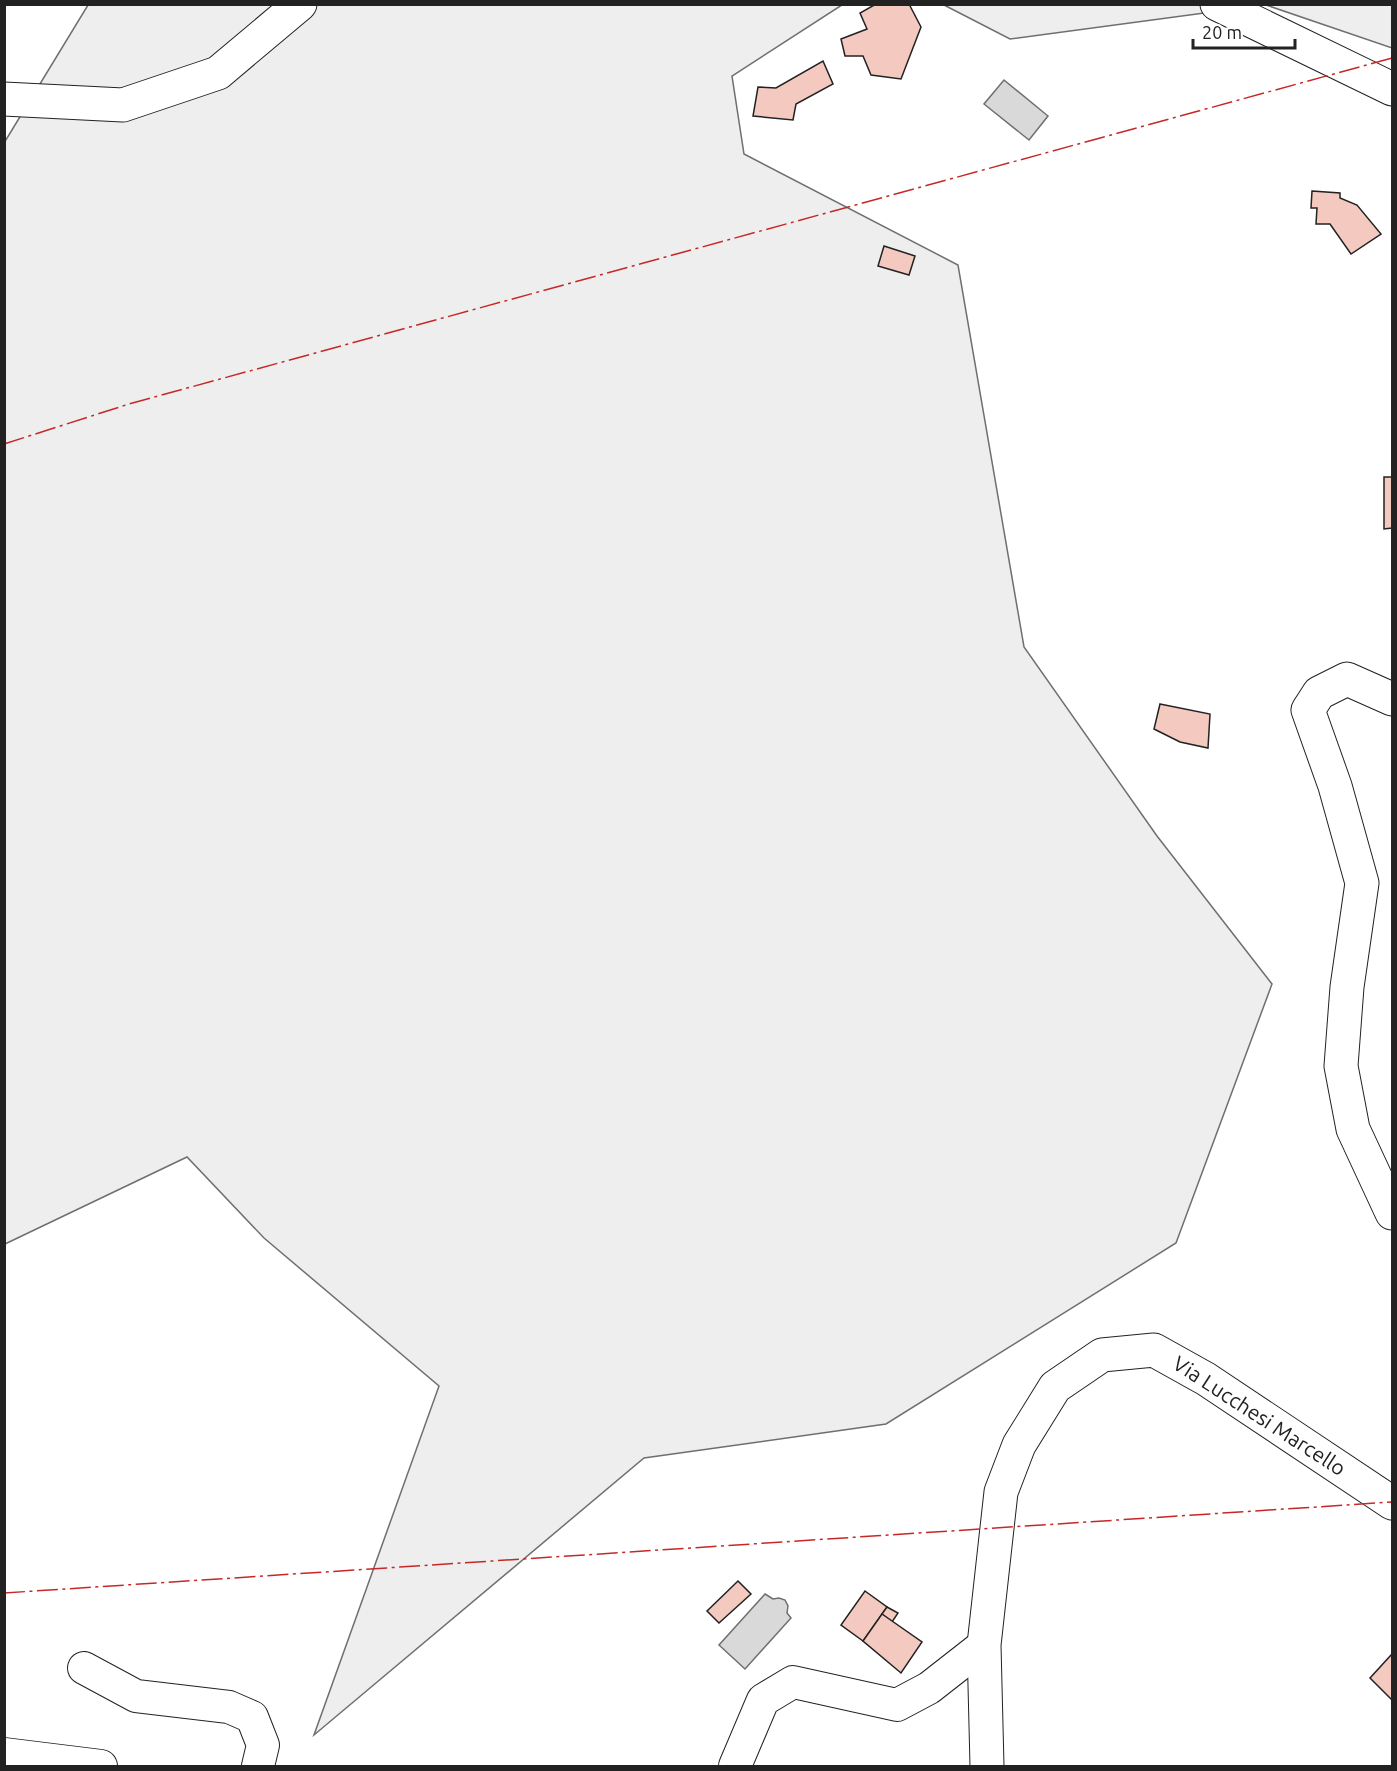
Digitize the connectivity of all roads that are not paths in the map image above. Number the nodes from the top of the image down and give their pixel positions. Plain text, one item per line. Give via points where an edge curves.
1 (300, 4) edge
2 (1217, 4) edge
3 (1392, 89) edge
4 (4, 99) edge
5 (1392, 699) edge
6 (1392, 1213) edge
7 (1392, 1503) edge
8 (984, 1645) junction
9 (84, 1668) dead end
10 (4, 1754) edge
11 (101, 1767) edge
12 (258, 1767) edge
13 (735, 1767) edge
14 (987, 1767) edge

1 - 4 street via 218,73 123,105
2 - 3 street
5 - 6 street via 1347,679 1319,693 1308,710 1335,786 1362,883 1347,987 1341,1066 1353,1129
7 - 8 street, Via Lucchesi Marcello via 1206,1379 1154,1350 1102,1355 1054,1387 1019,1445 1001,1492
8 - 13 street via 929,1688 897,1705 793,1682 763,1700
8 - 14 street, Via Lucchesi Marcello
9 - 12 street via 136,1696 229,1707 252,1717 263,1745
10 - 11 street

